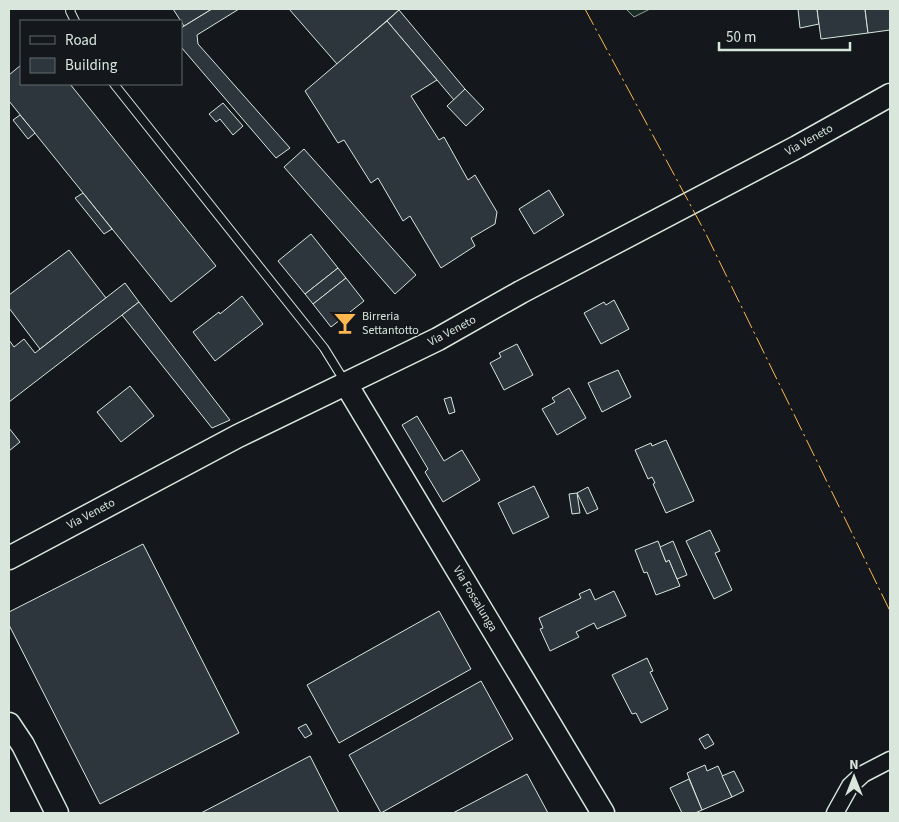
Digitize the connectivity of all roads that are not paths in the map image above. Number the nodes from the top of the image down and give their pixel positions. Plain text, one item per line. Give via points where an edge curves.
1 (115, 85) edge
2 (890, 95) edge
3 (346, 384) junction
4 (9, 558) edge
5 (9, 724) edge
6 (890, 760) edge
7 (57, 813) edge
8 (603, 813) edge
9 (835, 813) edge

1 - 3 lane via 324,348
2 - 3 street, Via Veneto via 438,339
3 - 4 street, Via Veneto via 238,436
3 - 8 street, Via Fossalunga
5 - 7 street
6 - 9 street via 863,774 850,786

